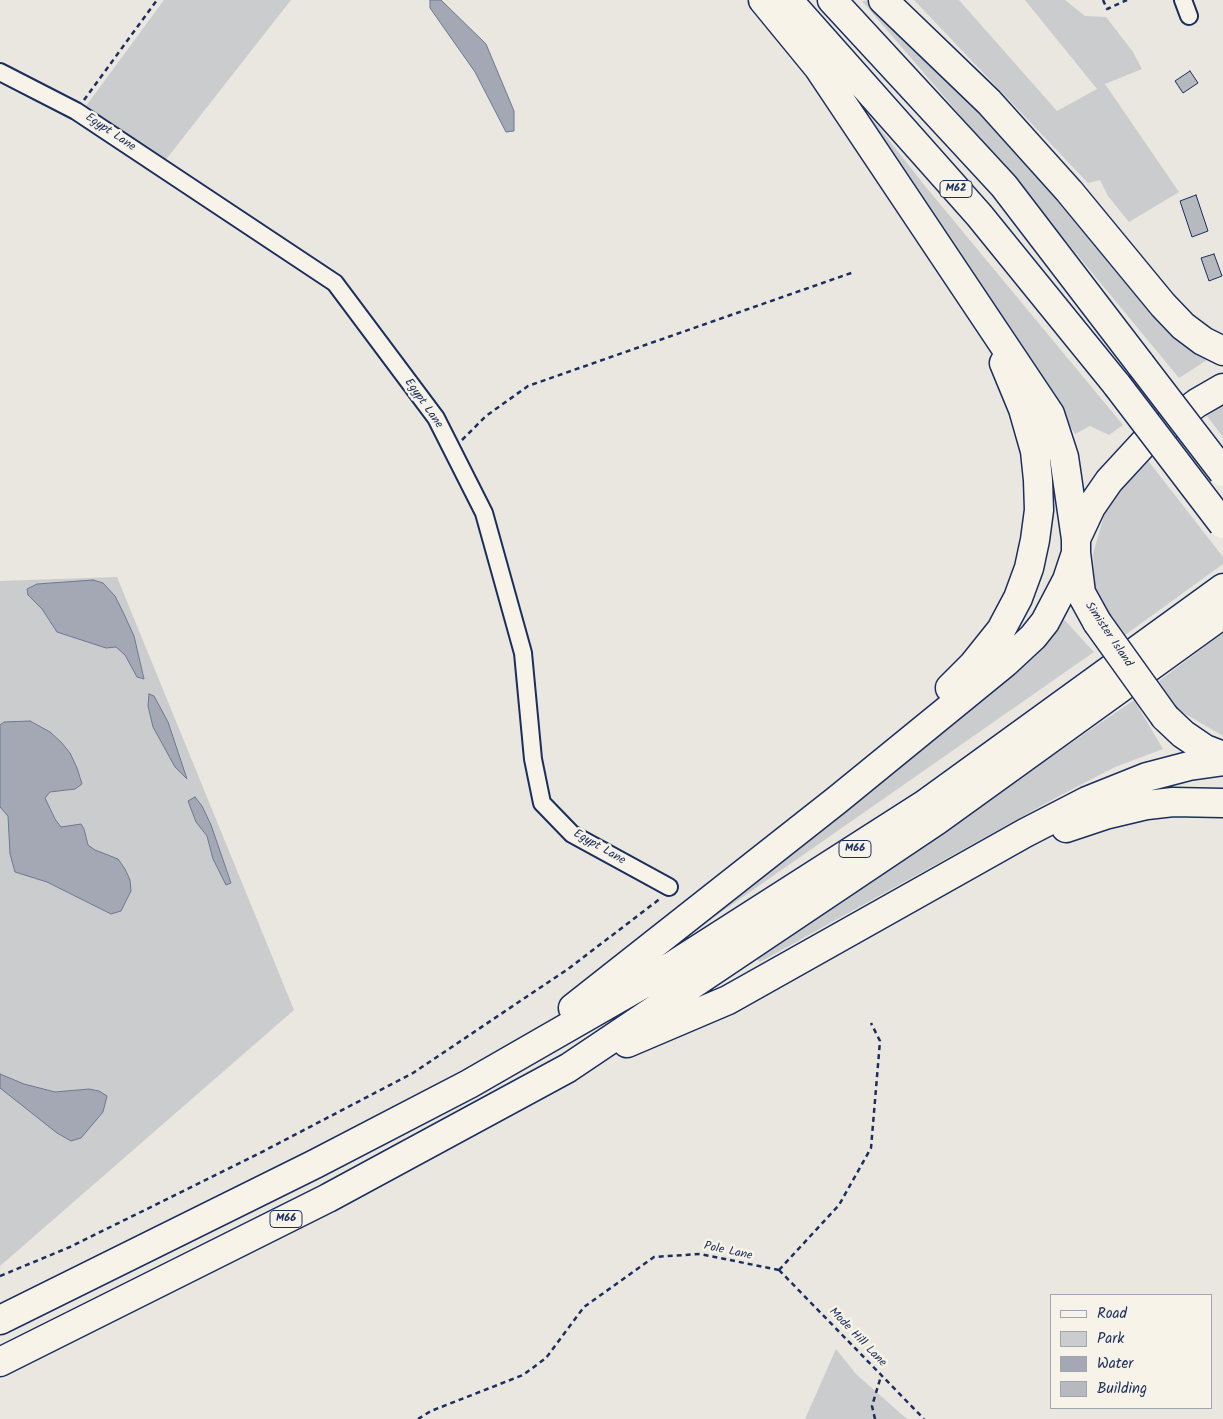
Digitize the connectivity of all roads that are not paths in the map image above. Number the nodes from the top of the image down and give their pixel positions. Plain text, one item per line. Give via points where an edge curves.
1 (762, 0) edge
2 (788, 0) edge
3 (832, 0) edge
4 (883, 0) edge
5 (1182, 0) edge
6 (1190, 16) dead end
7 (0, 72) edge
8 (1069, 191) junction
9 (957, 272) junction
10 (1223, 330) edge
11 (1223, 351) edge
12 (1223, 388) edge
13 (1223, 472) edge
14 (1223, 524) edge
15 (1076, 546) junction
16 (1223, 588) edge
17 (1223, 614) edge
18 (1223, 756) edge
19 (1223, 761) edge
20 (837, 800) junction
21 (1223, 803) edge
22 (941, 882) junction
23 (669, 887) road end
24 (568, 1068) junction
25 (469, 1084) junction
26 (0, 1320) edge
27 (0, 1362) edge

1 - 9 highway via 818,67
2 - 14 highway, M62, bridge via 979,216 1117,385
3 - 13 highway, bridge via 1004,186
4 - 8 highway via 989,102
5 - 6 street
7 - 23 street, Egypt Lane via 76,111 335,283 436,418 484,513 523,654 542,803 572,834
8 - 10 highway via 1165,286 1201,317
8 - 11 highway via 1163,305 1203,341
9 - 15 highway, Simister Island via 1050,414 1064,457
9 - 20 highway via 1008,370 1034,451 1039,510 1029,568 1001,630 973,665
12 - 15 highway via 1197,403 1126,460 1091,507
15 - 18 highway, Simister Island, bridge via 1081,593 1097,622 1166,717 1183,734
15 - 20 highway via 1057,603 1033,637
16 - 25 highway, M66 via 925,804 650,980
17 - 24 highway, M66 via 936,821
19 - 22 highway via 1147,777 1087,801
20 - 25 highway via 538,1036
21 - 22 highway via 1174,802 1105,815 1069,827
22 - 24 highway, M66 via 728,1000
24 - 27 highway, M66 via 328,1198
25 - 26 highway, M66

